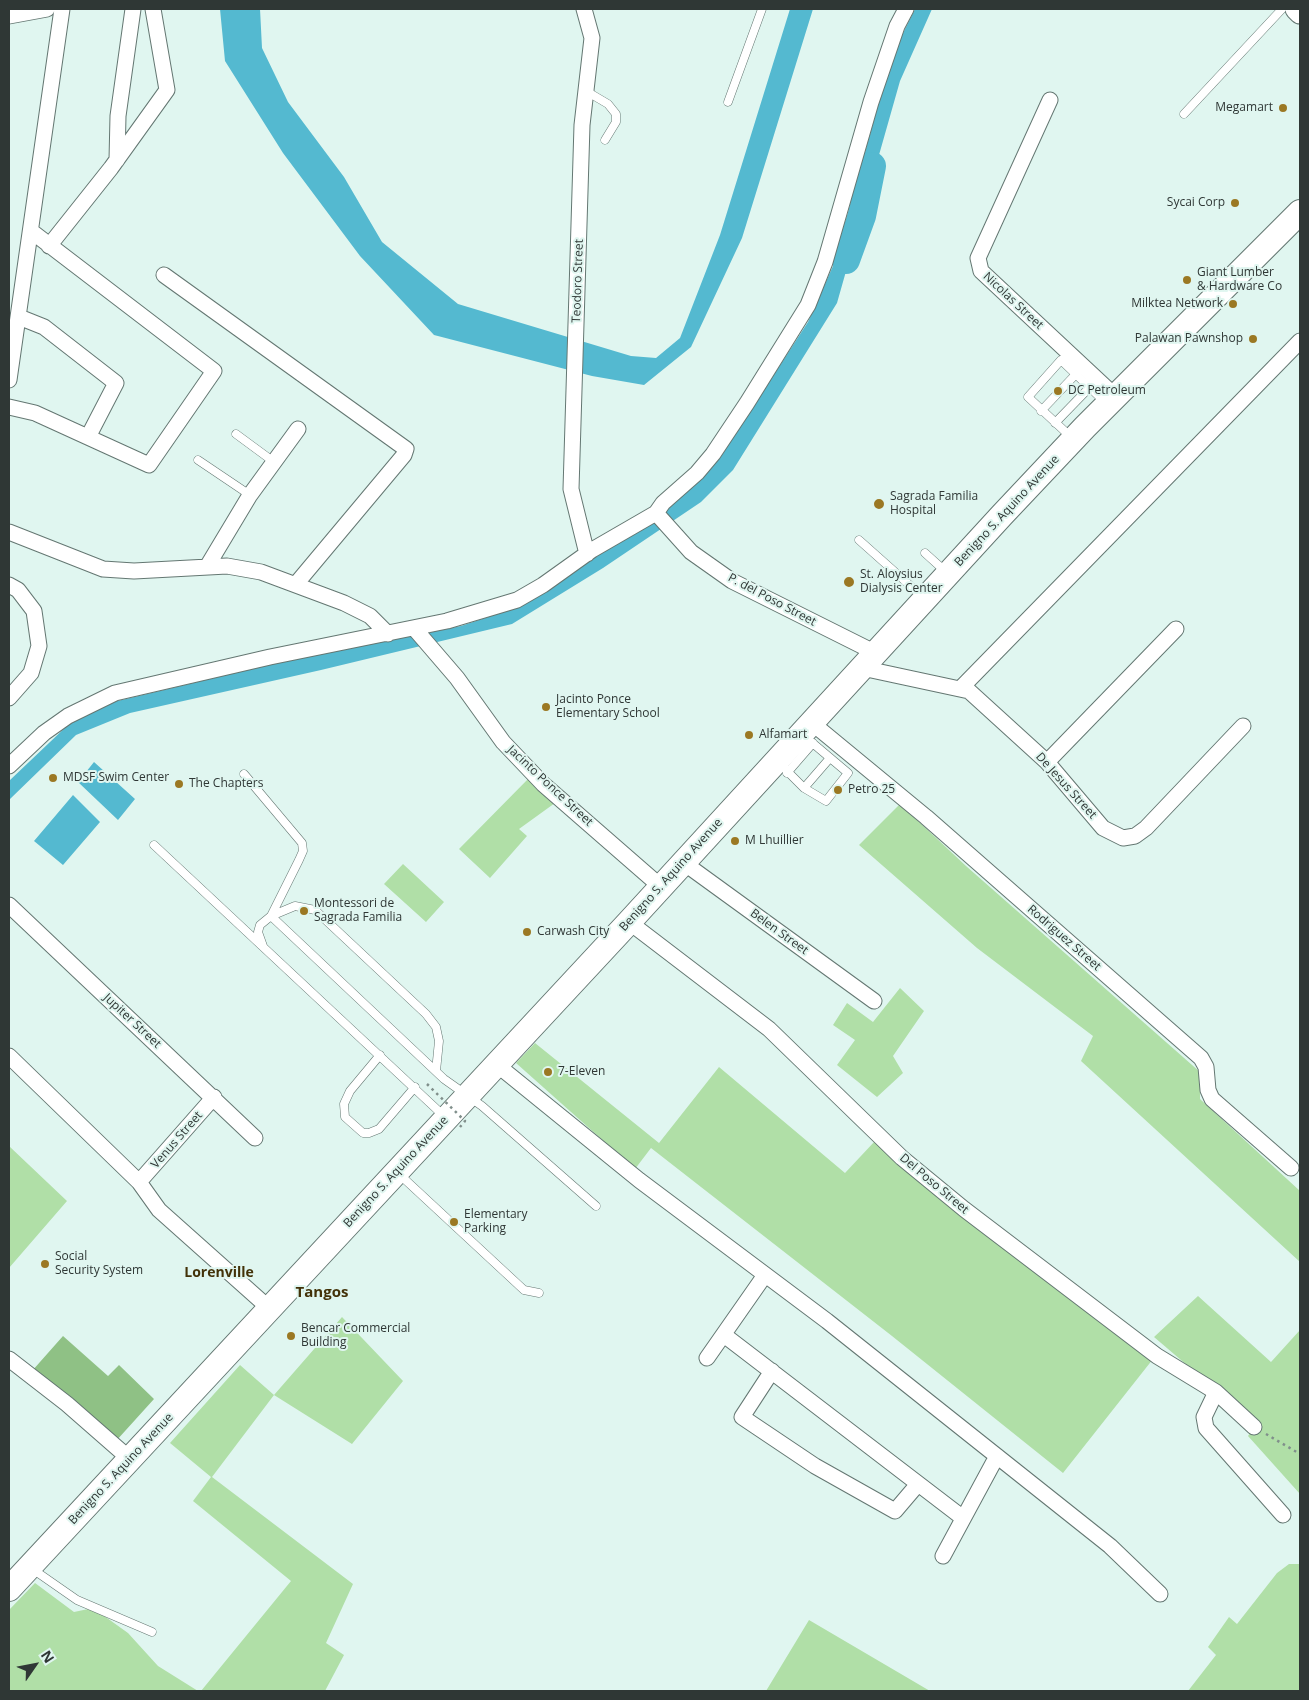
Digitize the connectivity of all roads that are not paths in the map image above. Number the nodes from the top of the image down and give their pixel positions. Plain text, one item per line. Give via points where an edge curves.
1 (47, 9) edge
2 (62, 9) edge
3 (133, 9) edge
4 (153, 9) edge
5 (584, 9) edge
6 (762, 9) edge
7 (906, 9) edge
8 (1282, 9) edge
9 (1296, 9) edge
10 (1300, 13) edge
11 (9, 16) edge
12 (586, 91) junction
13 (1050, 100) dead end
14 (728, 102) dead end
15 (1184, 114) dead end
16 (605, 140) dead end
17 (117, 160) junction
18 (1300, 212) edge
19 (31, 232) junction
20 (49, 246) junction
21 (164, 276) dead end
22 (19, 317) junction
23 (1300, 341) edge
24 (1076, 374) junction
25 (9, 380) edge
26 (1089, 388) junction
27 (1112, 400) junction
28 (9, 407) edge
29 (1041, 410) junction
30 (1055, 423) junction
31 (298, 429) dead end
32 (236, 434) dead end
33 (88, 437) junction
34 (1074, 439) junction
35 (198, 460) dead end
36 (274, 462) junction
37 (250, 496) junction
38 (656, 513) junction
39 (9, 532) edge
40 (859, 540) dead end
41 (587, 554) junction
42 (925, 554) dead end
43 (208, 565) junction
44 (948, 574) junction
45 (296, 584) junction
46 (9, 585) edge
47 (925, 599) junction
48 (414, 628) junction
49 (1176, 629) dead end
50 (388, 634) junction
51 (869, 661) junction
52 (960, 689) junction
53 (9, 698) edge
54 (1243, 726) dead end
55 (809, 733) junction
56 (830, 758) junction
57 (1047, 762) junction
58 (9, 766) edge
59 (782, 767) junction
60 (244, 774) dead end
61 (804, 788) junction
62 (154, 845) dead end
63 (684, 863) junction
64 (660, 886) junction
65 (9, 905) edge
66 (271, 916) junction
67 (629, 922) junction
68 (263, 948) junction
69 (874, 1001) dead end
70 (380, 1055) junction
71 (9, 1056) edge
72 (496, 1064) junction
73 (436, 1071) junction
74 (414, 1087) junction
75 (468, 1096) junction
76 (214, 1097) junction
77 (453, 1122) junction
78 (255, 1138) dead end
79 (1291, 1168) dead end
80 (396, 1171) junction
81 (139, 1182) junction
82 (596, 1206) dead end
83 (765, 1275) junction
84 (540, 1293) dead end
85 (270, 1309) junction
86 (724, 1334) junction
87 (708, 1358) dead end
88 (9, 1359) edge
89 (772, 1371) junction
90 (1216, 1392) junction
91 (1254, 1427) road end
92 (997, 1456) junction
93 (131, 1460) junction
94 (918, 1484) junction
95 (1283, 1515) dead end
96 (963, 1518) junction
97 (943, 1556) dead end
98 (29, 1567) junction
99 (9, 1589) edge
100 (1160, 1594) dead end
101 (152, 1632) dead end

1 - 11 street
2 - 19 street
3 - 17 street via 118,116
4 - 17 street via 167,90
5 - 12 street, Teodoro Street via 592,38
6 - 14 lane
7 - 38 street via 871,102 825,262 808,305 713,454
8 - 15 lane
9 - 10 main road
12 - 16 lane via 608,104 616,114 616,122
12 - 41 street, Teodoro Street via 582,124 571,489
13 - 27 street, Nicolas Street via 978,258 981,271
17 - 20 street
18 - 27 main road, Benigno S. Aquino Avenue
19 - 20 street
19 - 22 street
20 - 33 street via 214,371 149,465
21 - 45 street via 406,449
22 - 25 street
22 - 33 street via 44,327 116,382
23 - 52 street
24 - 26 lane
24 - 29 lane
24 - 29 lane via 1061,360 1028,398
26 - 27 lane
26 - 30 lane
27 - 34 main road, Benigno S. Aquino Avenue
28 - 33 street via 35,413
29 - 30 lane
30 - 34 lane
31 - 36 street
32 - 36 lane
34 - 44 main road, Benigno S. Aquino Avenue
35 - 37 lane
36 - 37 street
37 - 43 street
38 - 41 street
38 - 51 street, P. del Poso Street via 691,552 732,581
39 - 43 street via 103,569 134,571
40 - 47 lane
41 - 48 street via 517,600
42 - 44 lane
43 - 45 street via 261,572
44 - 47 main road, Benigno S. Aquino Avenue
45 - 50 street via 370,616
46 - 53 street via 18,590 34,611 39,646 31,672
47 - 51 main road, Benigno S. Aquino Avenue
48 - 50 street
48 - 64 street, Jacinto Ponce Street via 457,678 503,742 543,784
49 - 57 street
50 - 58 street via 115,693 68,716
51 - 52 street, De Jesus Street
51 - 55 main road, Benigno S. Aquino Avenue
52 - 57 street, De Jesus Street via 977,697
54 - 57 street, De Jesus Street via 1135,836 1123,838 1103,828
55 - 56 lane
55 - 59 main road, Benigno S. Aquino Avenue
55 - 79 street, Rodriguez Street via 926,817 1205,1062 1212,1099
56 - 61 lane
56 - 61 lane via 848,773 826,801
59 - 61 lane
59 - 63 main road, Benigno S. Aquino Avenue
60 - 66 lane via 302,843 303,851
62 - 68 lane
63 - 64 main road, Benigno S. Aquino Avenue
63 - 69 street, Belen Street
64 - 67 main road, Benigno S. Aquino Avenue
65 - 76 street, Jupiter Street
66 - 68 lane via 260,925 258,932
66 - 73 lane
66 - 73 lane via 295,906 315,910 436,1027 439,1041
67 - 72 main road, Benigno S. Aquino Avenue
67 - 90 street, Del Poso Street via 769,1029 902,1158 964,1209 1157,1356
68 - 70 lane
70 - 74 lane
70 - 74 lane via 350,1091 344,1104 345,1116 357,1128 363,1133 379,1129
71 - 81 street
72 - 75 main road, Benigno S. Aquino Avenue
72 - 83 street via 639,1180
73 - 75 lane
74 - 77 lane
75 - 77 main road, Benigno S. Aquino Avenue
75 - 82 lane
76 - 78 street, Jupiter Street
76 - 81 street, Venus Street
77 - 80 main road, Benigno S. Aquino Avenue
80 - 84 lane via 524,1290
80 - 85 main road, Benigno S. Aquino Avenue
81 - 85 street via 159,1210
83 - 86 street
83 - 92 street
85 - 93 main road, Benigno S. Aquino Avenue
86 - 87 street
86 - 89 street
88 - 93 street via 68,1404
89 - 94 street
89 - 94 street via 742,1417 815,1466 895,1511
90 - 91 street, Del Poso Street
90 - 95 street via 1204,1417 1206,1428
92 - 96 street
92 - 100 street via 1110,1546
93 - 98 main road, Benigno S. Aquino Avenue
94 - 96 street
96 - 97 street
98 - 99 main road, Benigno S. Aquino Avenue
98 - 101 lane via 77,1600

